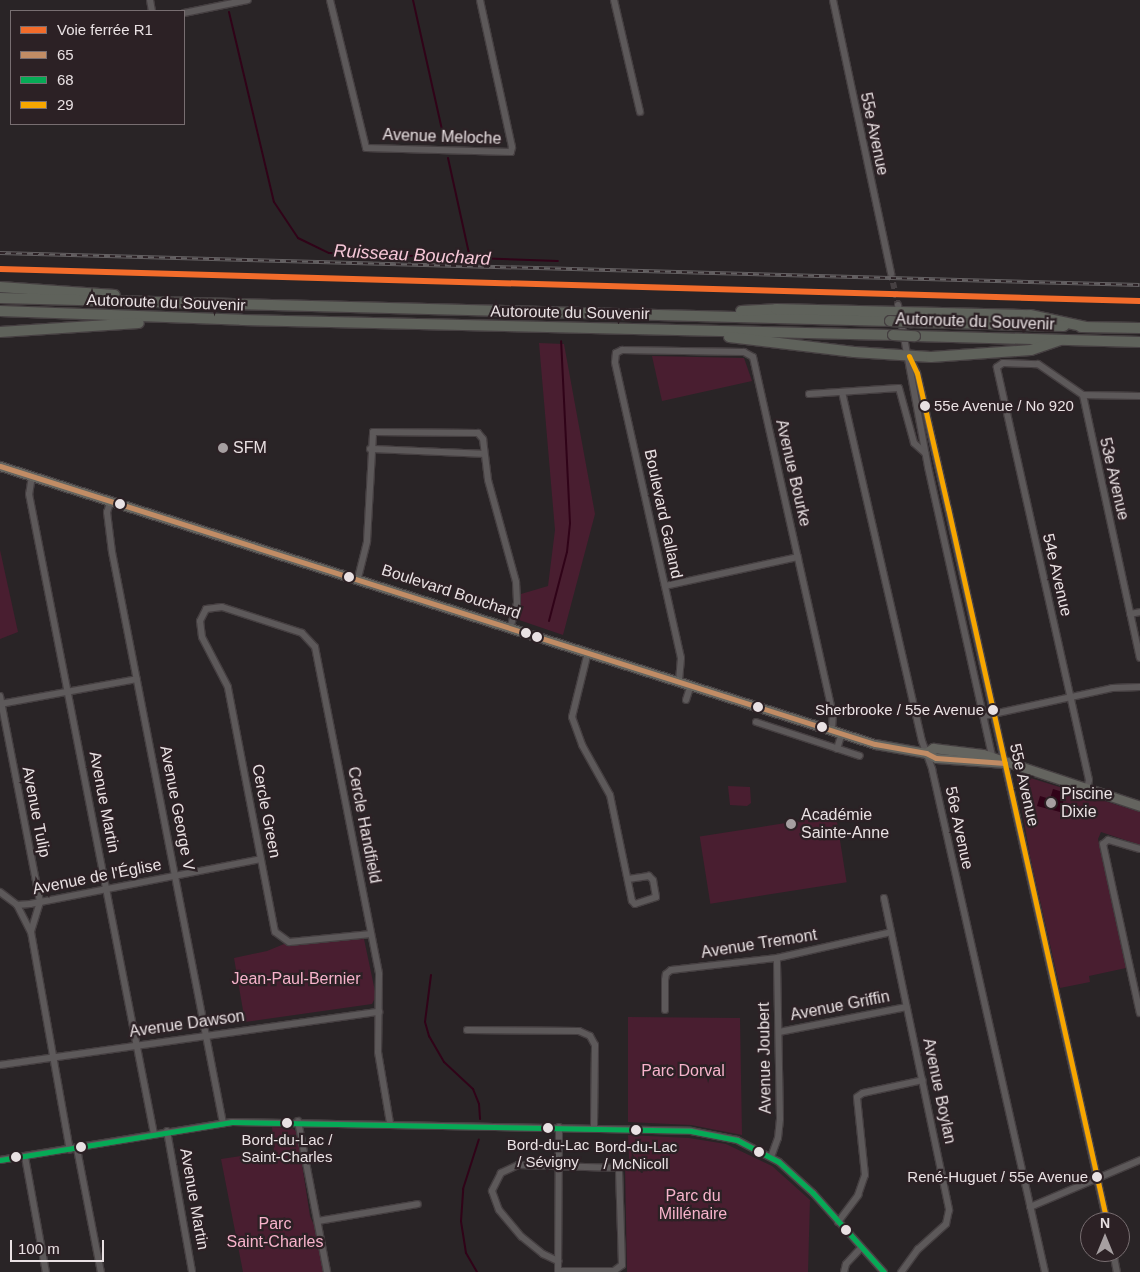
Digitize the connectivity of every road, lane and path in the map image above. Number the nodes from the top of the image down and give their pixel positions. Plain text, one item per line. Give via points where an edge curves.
1 (248, 0) edge
2 (330, 0) edge
3 (480, 0) edge
4 (614, 0) edge
5 (833, 0) edge
6 (185, 13) edge
7 (640, 112) dead end
8 (891, 274) tunnel mouth
9 (0, 287) edge
10 (0, 298) edge
11 (190, 303) junction
12 (899, 309) junction
13 (0, 311) edge
14 (686, 316) junction
15 (178, 319) junction
16 (1086, 327) junction
17 (1140, 328) edge
18 (693, 331) junction
19 (0, 332) edge
20 (1060, 340) junction
21 (1140, 342) edge
22 (616, 353) joint
23 (909, 356) junction
24 (842, 392) junction
25 (809, 394) dead end
26 (1083, 394) junction
27 (1140, 396) edge
28 (370, 450) junction
29 (925, 453) junction
30 (484, 454) junction
31 (0, 466) edge
32 (32, 476) junction
33 (111, 500) junction
34 (798, 556) junction
35 (358, 578) junction
36 (665, 586) junction
37 (211, 607) joint
38 (1140, 612) edge
39 (1130, 614) junction
40 (511, 626) junction
41 (588, 652) junction
42 (1140, 658) edge
43 (137, 679) junction
44 (679, 681) junction
45 (690, 685) junction
46 (1140, 687) edge
47 (69, 692) junction
48 (0, 696) edge
49 (1070, 697) junction
50 (686, 700) dead end
51 (1, 704) edge
52 (994, 713) junction
53 (984, 716) junction
54 (756, 722) dead end
55 (832, 730) junction
56 (842, 733) junction
57 (837, 749) junction
58 (926, 752) junction
59 (860, 756) dead end
60 (993, 760) junction
61 (1005, 763) junction
62 (1087, 789) junction
63 (1140, 806) edge
64 (1140, 849) edge
65 (261, 859) junction
66 (176, 876) junction
67 (628, 879) junction
68 (106, 888) junction
69 (0, 892) edge
70 (884, 898) dead end
71 (40, 902) junction
72 (17, 905) junction
73 (31, 932) junction
74 (892, 932) junction
75 (371, 934) junction
76 (777, 958) junction
77 (907, 1007) junction
78 (666, 1010) dead end
79 (379, 1012) junction
80 (1140, 1013) edge
81 (468, 1030) dead end
82 (779, 1032) junction
83 (206, 1034) junction
84 (137, 1045) junction
85 (54, 1057) junction
86 (0, 1065) edge
87 (923, 1080) junction
88 (298, 1122) junction
89 (223, 1123) junction
90 (390, 1123) junction
91 (558, 1127) junction
92 (594, 1128) junction
93 (167, 1131) junction
94 (154, 1134) junction
95 (74, 1149) junction
96 (25, 1157) junction
97 (771, 1157) junction
98 (0, 1160) edge
99 (1140, 1160) edge
100 (558, 1166) junction
101 (1097, 1178) junction
102 (418, 1204) dead end
103 (1030, 1207) junction
104 (1105, 1212) edge
105 (318, 1221) junction
106 (838, 1222) junction
107 (861, 1248) junction
108 (558, 1261) junction
109 (46, 1272) edge
110 (101, 1272) edge
111 (192, 1272) edge
112 (326, 1272) edge
113 (558, 1272) edge
114 (844, 1272) edge
115 (884, 1272) edge
116 (901, 1272) edge
117 (1044, 1272) edge

1 - 6 street
2 - 3 street, Avenue Meloche via 366,148 511,152
4 - 7 street
5 - 8 street, 55e Avenue
9 - 11 highway via 62,289
10 - 11 highway, Autoroute du Souvenir
11 - 14 highway, Autoroute du Souvenir
12 - 14 highway via 776,309
12 - 16 highway via 1038,316
12 - 23 street, 55e Avenue
13 - 15 highway, Autoroute du Souvenir
14 - 16 highway, Autoroute du Souvenir, bridge
15 - 18 highway, Autoroute du Souvenir
15 - 19 highway
16 - 17 highway, Autoroute du Souvenir
18 - 20 highway, Autoroute du Souvenir, bridge
18 - 23 highway via 770,343
20 - 21 highway, Autoroute du Souvenir
20 - 23 highway via 1031,350
22 - 34 street, Avenue Bourke via 629,349 744,352 751,356
22 - 36 street, Boulevard Galland
23 - 29 street, 55e Avenue
23 - 52 street, 55e Avenue via 917,374
24 - 25 street
24 - 29 street, 55e Avenue via 894,387 903,394 914,443
24 - 58 street, 56e Avenue
26 - 27 street
26 - 39 street, 53e Avenue via 1082,402
26 - 49 street, 54e Avenue via 1038,364 1003,363 997,367
28 - 30 street
28 - 30 street via 370,435 375,430 476,433 483,438
28 - 35 street via 367,541
29 - 53 street, 55e Avenue
30 - 40 street via 516,582 517,603
31 - 32 main road, Boulevard Bouchard
32 - 33 main road, Boulevard Bouchard
32 - 47 street, Avenue Martin via 29,492
33 - 35 main road, Boulevard Bouchard
33 - 43 street, Avenue George V via 107,512 112,552
34 - 36 street
34 - 55 street, Avenue Bourke via 834,717
35 - 40 main road, Boulevard Bouchard
36 - 44 street, Boulevard Galland via 682,665
37 - 65 street, Cercle Green via 203,612 200,621 202,637 228,686
37 - 75 street, Cercle Handfield via 222,607 302,633 314,642
38 - 39 street
39 - 42 street, 53e Avenue
40 - 41 main road, Boulevard Bouchard
41 - 44 main road, Boulevard Bouchard
41 - 67 street via 572,717 582,745 610,795
43 - 47 street
43 - 66 street, Avenue George V
44 - 45 main road, Boulevard Bouchard
45 - 50 street
45 - 55 main road, Boulevard Bouchard
46 - 49 street via 1112,688
47 - 51 street
47 - 68 street, Avenue Martin
48 - 51 street, Avenue Tulip
49 - 52 street
49 - 62 street, 54e Avenue via 1089,780
51 - 71 street, Avenue Tulip
52 - 53 street
52 - 61 street, 55e Avenue
53 - 60 street, 55e Avenue
54 - 57 street
55 - 56 main road, Boulevard Bouchard
56 - 57 street
56 - 58 main road, Boulevard Bouchard via 891,748
57 - 59 street
58 - 60 main road, Boulevard Bouchard via 936,758
58 - 103 street, 56e Avenue
60 - 61 main road, Boulevard Bouchard
61 - 62 main road, Boulevard Bouchard
61 - 101 street, 55e Avenue
62 - 63 main road, Boulevard Bouchard
64 - 80 street via 1105,840 1104,851
65 - 66 street, Avenue de l'Église
65 - 75 street, Cercle Green via 276,932 281,940 289,942
66 - 68 street, Avenue de l'Église
66 - 83 street, Avenue George V
67 - 67 street via 634,904 654,900 653,880 649,876
68 - 71 street, Avenue de l'Église
68 - 84 street, Avenue Martin
69 - 72 street, Avenue de l'Église
70 - 74 street, Avenue Boylan
71 - 72 street, Avenue de l'Église
71 - 73 street, Avenue Tulip
72 - 73 street, Avenue Tulip
73 - 85 street, Avenue Tulip
74 - 76 street, Avenue Tremont
74 - 77 street, Avenue Boylan
75 - 79 street, Cercle Handfield via 381,986
76 - 78 street, Avenue Tremont via 671,970 665,980
76 - 82 street, Avenue Joubert
77 - 82 street, Avenue Griffin
77 - 87 street, Avenue Boylan
79 - 83 street, Avenue Dawson
79 - 90 street, Cercle Handfield via 379,1066
81 - 92 street via 579,1031 590,1036 594,1045
82 - 97 street, Avenue Joubert via 780,1128
83 - 84 street, Avenue Dawson
83 - 89 street, Avenue George V
84 - 85 street, Avenue Dawson
84 - 94 street, Avenue Martin
85 - 86 street, Avenue Dawson
85 - 95 street, Avenue Tulip
87 - 106 street via 862,1093 857,1097 865,1175 858,1195
87 - 116 street, Avenue Boylan via 948,1194 948,1218 942,1228 912,1255
88 - 89 street
88 - 90 street
88 - 105 street
89 - 93 street
90 - 91 street
91 - 92 street
91 - 100 street
92 - 97 street via 706,1133 738,1140
93 - 94 street
93 - 111 street, Avenue Martin
94 - 95 street
95 - 96 street
95 - 110 street, Avenue Tulip
96 - 98 street
96 - 109 street
97 - 106 street via 803,1183
99 - 101 street
100 - 108 street
100 - 108 street via 518,1165 509,1168 501,1173 492,1191 499,1210 522,1237
100 - 113 street via 615,1167 621,1171 622,1260 619,1270 614,1272
101 - 103 street
101 - 104 street, 55e Avenue
102 - 105 street
103 - 117 street, 56e Avenue
105 - 112 street
106 - 107 street
107 - 114 street via 846,1264
107 - 115 street
108 - 113 street

